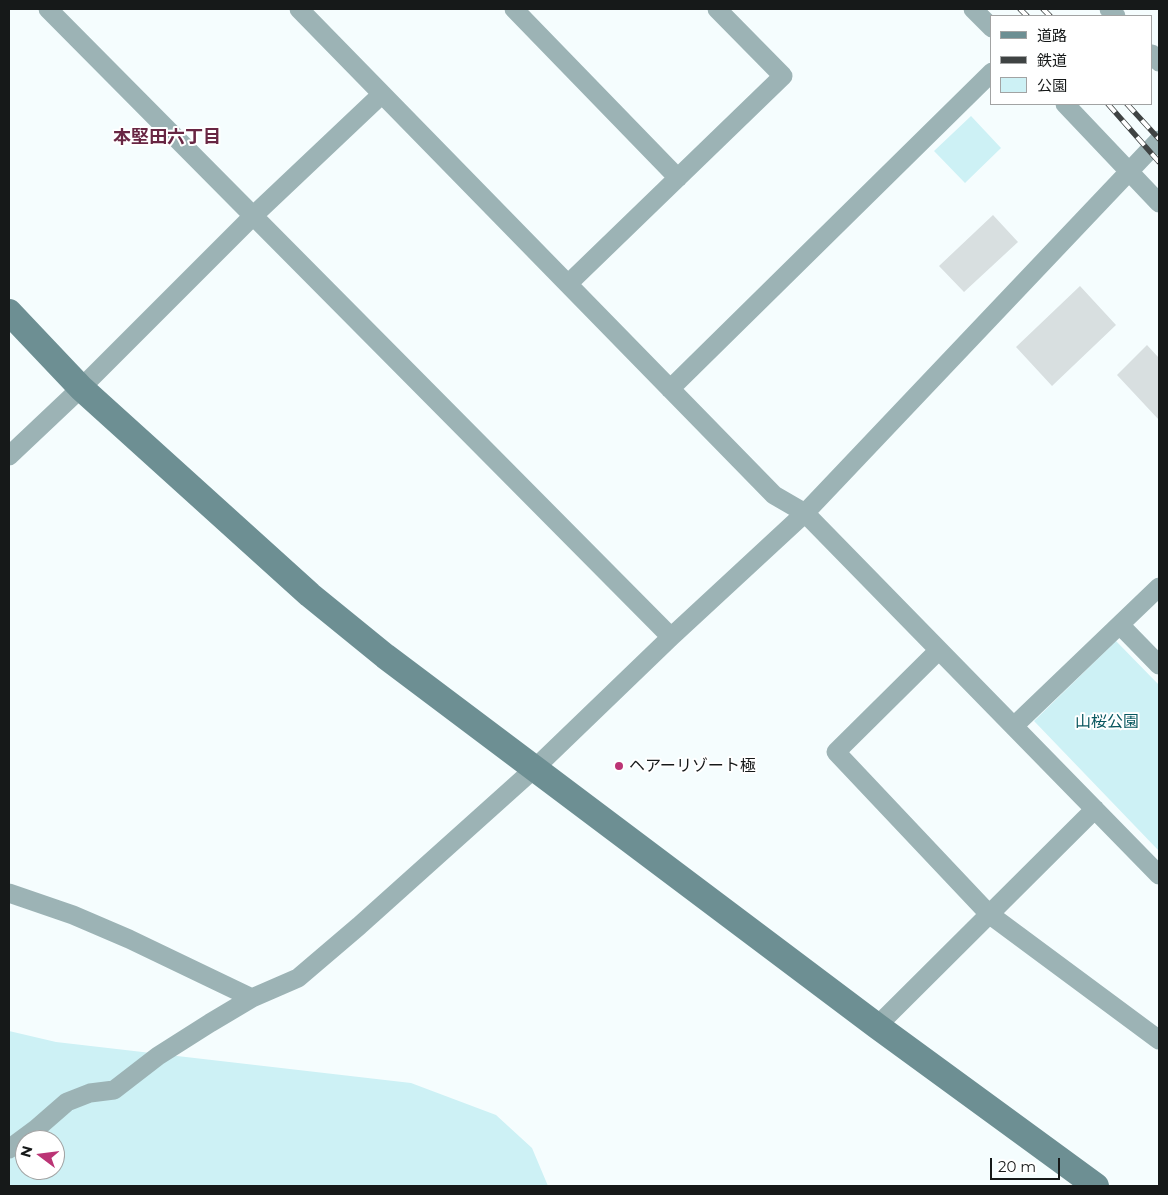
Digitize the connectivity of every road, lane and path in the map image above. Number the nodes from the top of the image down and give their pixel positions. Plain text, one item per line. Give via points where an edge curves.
1 (48, 9) edge
2 (299, 9) edge
3 (514, 9) edge
4 (717, 9) edge
5 (973, 9) edge
6 (990, 26) edge
7 (990, 74) edge
8 (382, 94) junction
9 (1066, 105) edge
10 (1159, 140) edge
11 (1129, 171) junction
12 (678, 178) junction
13 (1159, 203) edge
14 (253, 216) junction
15 (568, 284) junction
16 (9, 312) edge
17 (81, 388) junction
18 (670, 389) junction
19 (9, 456) edge
20 (805, 513) junction
21 (1159, 587) edge
22 (1120, 625) junction
23 (671, 637) junction
24 (939, 650) junction
25 (1159, 665) edge
26 (1014, 726) junction
27 (534, 769) junction
28 (1095, 809) junction
29 (1159, 875) edge
30 (9, 893) edge
31 (989, 914) junction
32 (252, 998) junction
33 (877, 1026) junction
34 (1159, 1040) edge
35 (9, 1149) edge
36 (1096, 1186) edge

1 - 14 street
2 - 8 street
3 - 12 street
4 - 12 street via 782,76
5 - 6 street
7 - 18 street
8 - 14 street
8 - 15 street
9 - 11 street
10 - 11 street
11 - 13 street
11 - 20 street
12 - 15 street
14 - 17 street
14 - 23 street
15 - 18 street
16 - 17 street
17 - 19 street
17 - 27 street via 310,595
18 - 20 street via 774,495
20 - 23 street
20 - 24 street
21 - 22 street
22 - 25 street
22 - 26 street
23 - 27 street
24 - 26 street
24 - 31 street via 836,752
26 - 28 street
27 - 32 street via 298,978
27 - 33 street
28 - 29 street
28 - 31 street
30 - 32 street via 129,939
31 - 33 street
31 - 34 street
32 - 35 street via 158,1056 114,1090 90,1093 66,1102
33 - 36 street

